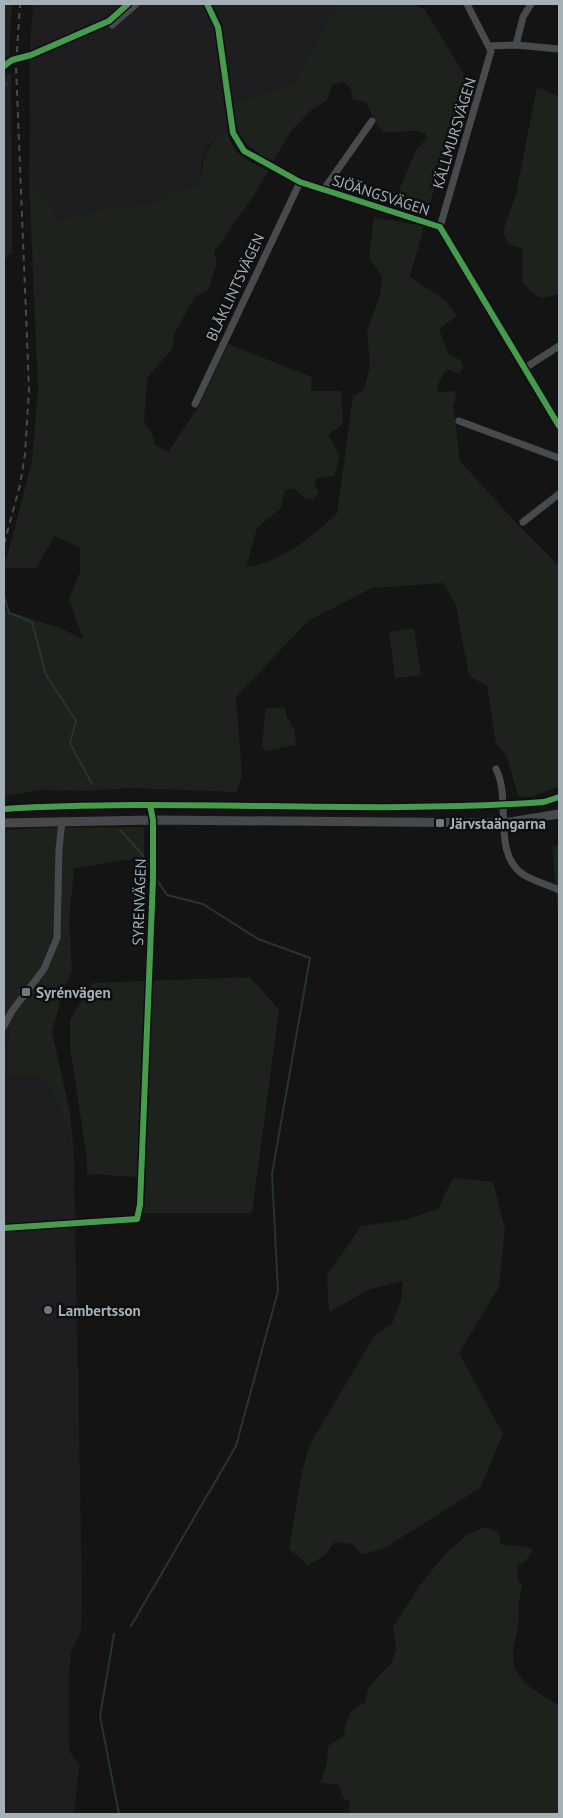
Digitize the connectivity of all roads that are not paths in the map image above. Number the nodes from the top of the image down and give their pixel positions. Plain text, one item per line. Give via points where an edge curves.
1 (136, 4) edge
2 (207, 4) edge
3 (467, 4) edge
4 (531, 4) edge
5 (112, 25) dead end
6 (516, 45) junction
7 (489, 46) junction
8 (559, 49) edge
9 (372, 121) dead end
10 (300, 182) junction
11 (324, 190) junction
12 (440, 227) junction
13 (559, 346) edge
14 (525, 368) junction
15 (195, 404) dead end
16 (459, 421) dead end
17 (559, 426) edge
18 (559, 458) edge
19 (559, 494) edge
20 (523, 522) dead end
21 (496, 769) dead end
22 (559, 814) edge
23 (153, 820) junction
24 (62, 821) junction
25 (4, 823) edge
26 (503, 823) junction
27 (559, 890) edge
28 (148, 985) dead end
29 (4, 1026) edge

1 - 5 street
2 - 10 street, SJÖÄNGSVÄGEN via 218,27 231,126 237,142 252,158
3 - 7 street
4 - 6 street via 523,17
6 - 7 street
6 - 8 street
7 - 12 street, KÄLLMURSVÄGEN via 490,56
9 - 11 street
10 - 11 street, SJÖÄNGSVÄGEN
10 - 15 street, BLÅKLINTSVÄGEN
11 - 12 street, SJÖÄNGSVÄGEN
12 - 14 street, SJÖÄNGSVÄGEN
13 - 14 street
14 - 17 street, SJÖÄNGSVÄGEN
16 - 18 street
19 - 20 street
21 - 26 street via 502,793
22 - 26 street
23 - 24 street
23 - 26 street
23 - 28 street, SYRENVÄGEN
24 - 25 street
24 - 29 street via 58,938 44,968
26 - 27 street via 507,849 517,869

